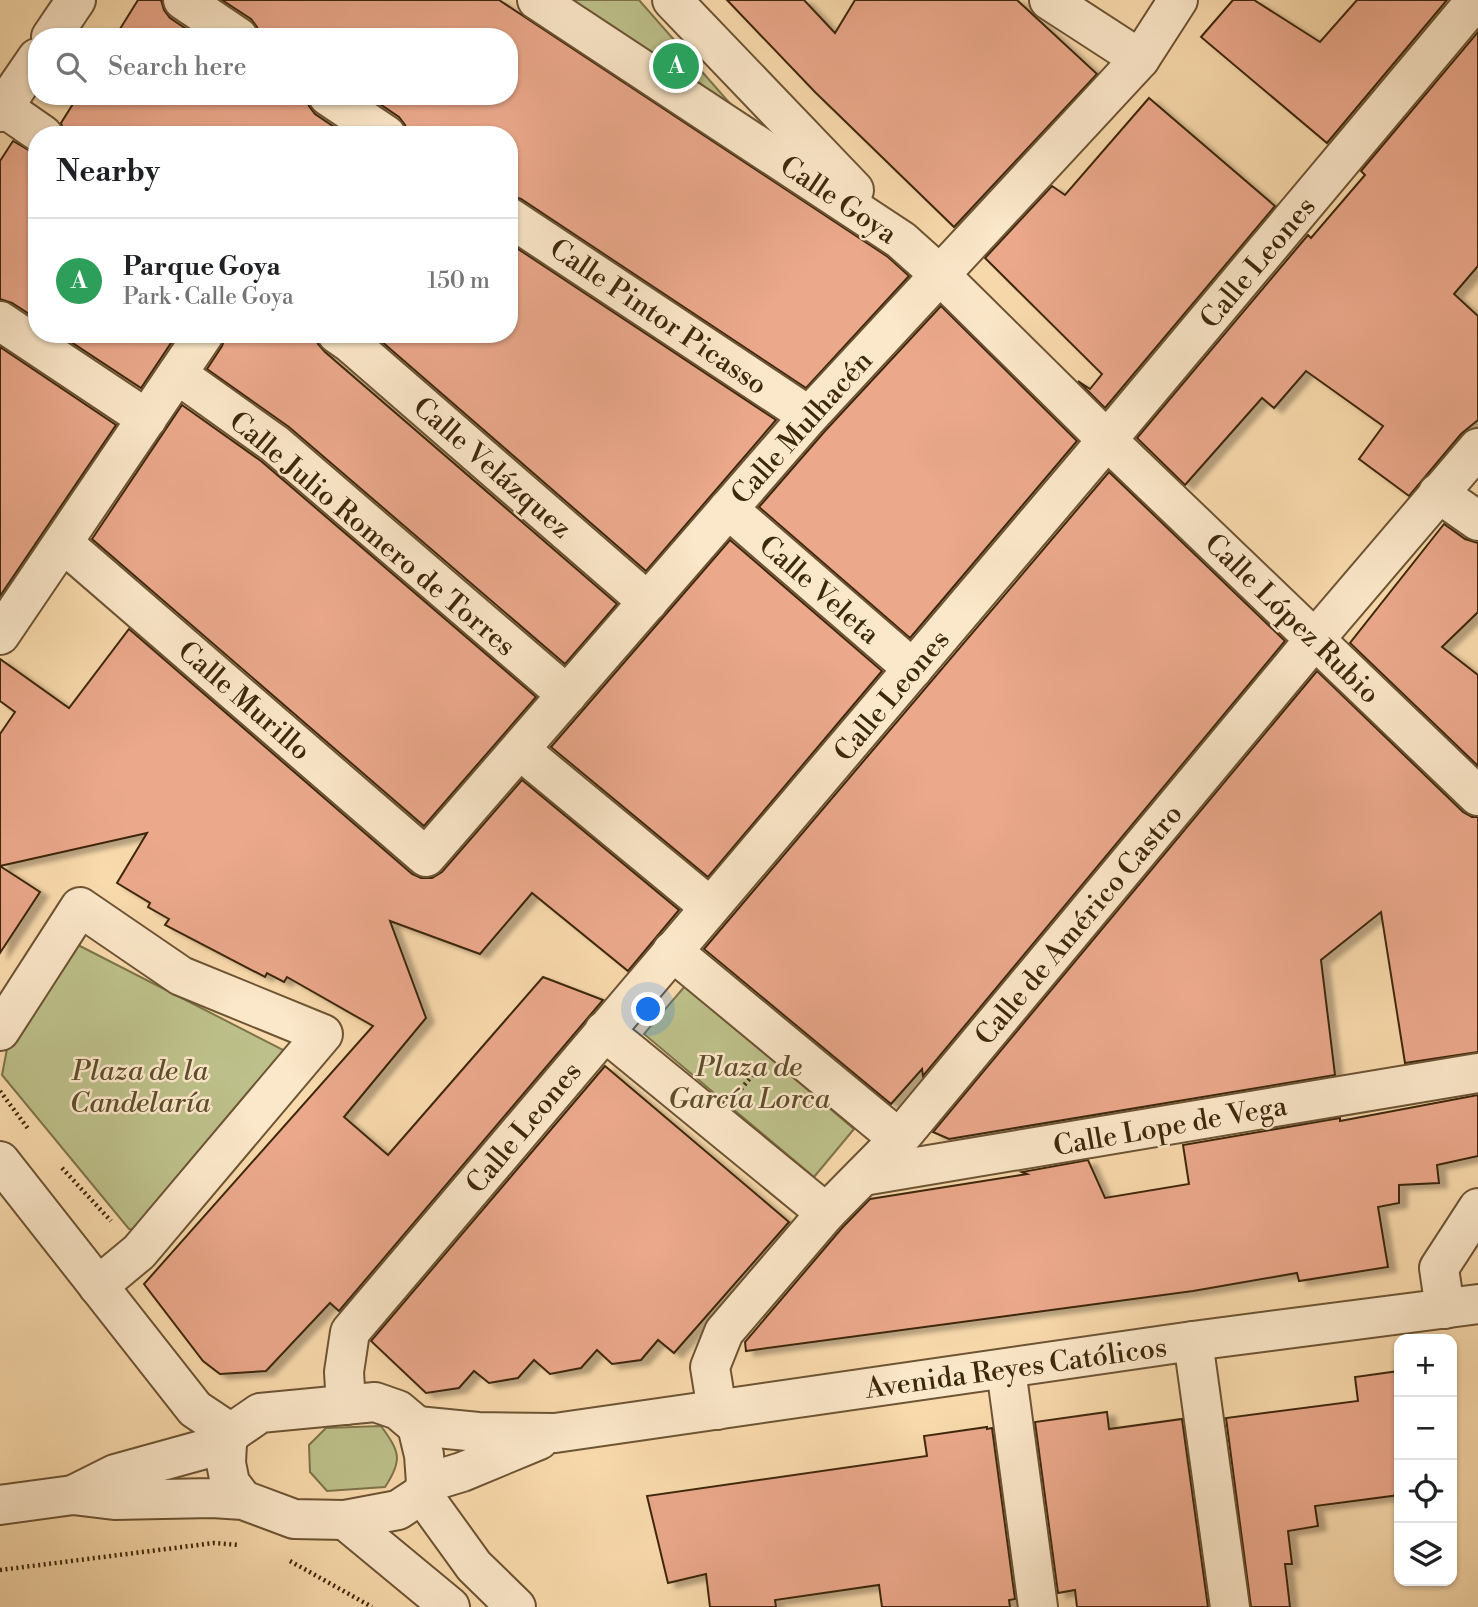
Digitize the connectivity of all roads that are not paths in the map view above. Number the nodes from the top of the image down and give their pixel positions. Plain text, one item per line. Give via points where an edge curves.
1 (76, 0) edge
2 (183, 0) edge
3 (537, 0) edge
4 (671, 0) edge
5 (1048, 0) edge
6 (1178, 0) edge
7 (1476, 0) edge
8 (57, 28) edge
9 (225, 28) edge
10 (1140, 59) junction
11 (28, 70) edge
12 (341, 105) edge
13 (1, 108) edge
14 (29, 126) edge
15 (373, 126) edge
16 (518, 223) edge
17 (901, 240) junction
18 (939, 274) junction
19 (0, 321) edge
20 (28, 340) edge
21 (33, 343) edge
22 (198, 343) edge
23 (348, 343) edge
24 (177, 374) junction
25 (809, 416) junction
26 (147, 419) junction
27 (1107, 440) junction
28 (1478, 447) edge
29 (1438, 493) junction
30 (728, 509) junction
31 (1478, 522) edge
32 (63, 542) junction
33 (648, 602) junction
34 (0, 635) edge
35 (1315, 639) junction
36 (913, 669) junction
37 (566, 695) junction
38 (520, 750) junction
39 (1478, 796) edge
40 (426, 857) joint
41 (710, 907) junction
42 (672, 951) junction
43 (0, 1031) edge
44 (604, 1031) junction
45 (1478, 1073) edge
46 (899, 1139) junction
47 (0, 1161) edge
48 (863, 1176) junction
49 (1478, 1208) edge
50 (825, 1213) junction
51 (98, 1286) junction
52 (1462, 1307) edge
53 (1193, 1341) junction
54 (1006, 1369) junction
55 (346, 1405) junction
56 (717, 1410) junction
57 (417, 1426) junction
58 (555, 1433) junction
59 (229, 1438) junction
60 (424, 1488) junction
61 (73, 1495) junction
62 (243, 1500) junction
63 (0, 1504) edge
64 (345, 1520) junction
65 (450, 1607) edge
66 (516, 1607) edge
67 (1038, 1607) edge
68 (1230, 1607) edge

1 - 8 street
2 - 9 street
3 - 17 street, Calle Goya
4 - 17 street
5 - 10 street
6 - 10 street, Calle Mulhacén
7 - 27 street, Calle Leones
10 - 18 street, Calle Mulhacén
11 - 13 street
12 - 15 street
13 - 14 street
16 - 25 street, Calle Pintor Picasso
17 - 18 street, Calle Goya
18 - 25 street, Calle Mulhacén
18 - 27 street, Calle Goya
19 - 20 street
21 - 26 street
22 - 24 street
23 - 33 street, Calle Velázquez
24 - 26 street
24 - 37 street, Calle Julio Romero de Torres via 275,444
25 - 30 street, Calle Mulhacén
26 - 32 street
27 - 35 street, Calle López Rubio
27 - 36 street, Calle Leones
28 - 29 street, Calle de Américo Castro
29 - 31 street
29 - 35 street, Calle de Américo Castro
30 - 33 street, Calle Mulhacén
30 - 36 street, Calle Veleta
32 - 34 street
32 - 40 street, Calle Murillo
33 - 37 street, Calle Mulhacén
35 - 39 street, Calle López Rubio
35 - 46 street, Calle de Américo Castro
36 - 41 street, Calle Leones
37 - 38 street, Calle Mulhacén
38 - 40 street, Calle Mulhacén
38 - 41 street
41 - 42 street, Calle Leones
42 - 44 street, Calle Leones
42 - 46 street
43 - 51 street via 80,907 181,976 323,1034 138,1252
44 - 50 street
44 - 55 street, Calle Leones via 350,1332 344,1372
45 - 48 street, Calle Lope de Vega
46 - 48 street, Calle de Américo Castro
47 - 51 street
48 - 50 street, Calle de Américo Castro
49 - 52 street via 1439,1268
50 - 56 street, Calle de Américo Castro via 724,1332 710,1367
51 - 59 street via 195,1409
52 - 53 street, Avenida Reyes Católicos
53 - 54 street, Avenida Reyes Católicos
53 - 68 street
54 - 56 street, Avenida Reyes Católicos
54 - 67 street
55 - 57 street via 375,1402 398,1410
55 - 59 street via 260,1413
56 - 58 street, Avenida Reyes Católicos
57 - 58 street, Avenida Reyes Católicos
57 - 60 street via 424,1455
58 - 60 street, Avenida Reyes Católicos
59 - 61 street via 116,1474
59 - 62 street via 226,1463 230,1483
60 - 64 street via 398,1510
60 - 66 street via 474,1566
61 - 62 street via 114,1500
61 - 63 street
62 - 64 street via 294,1519
64 - 65 street

